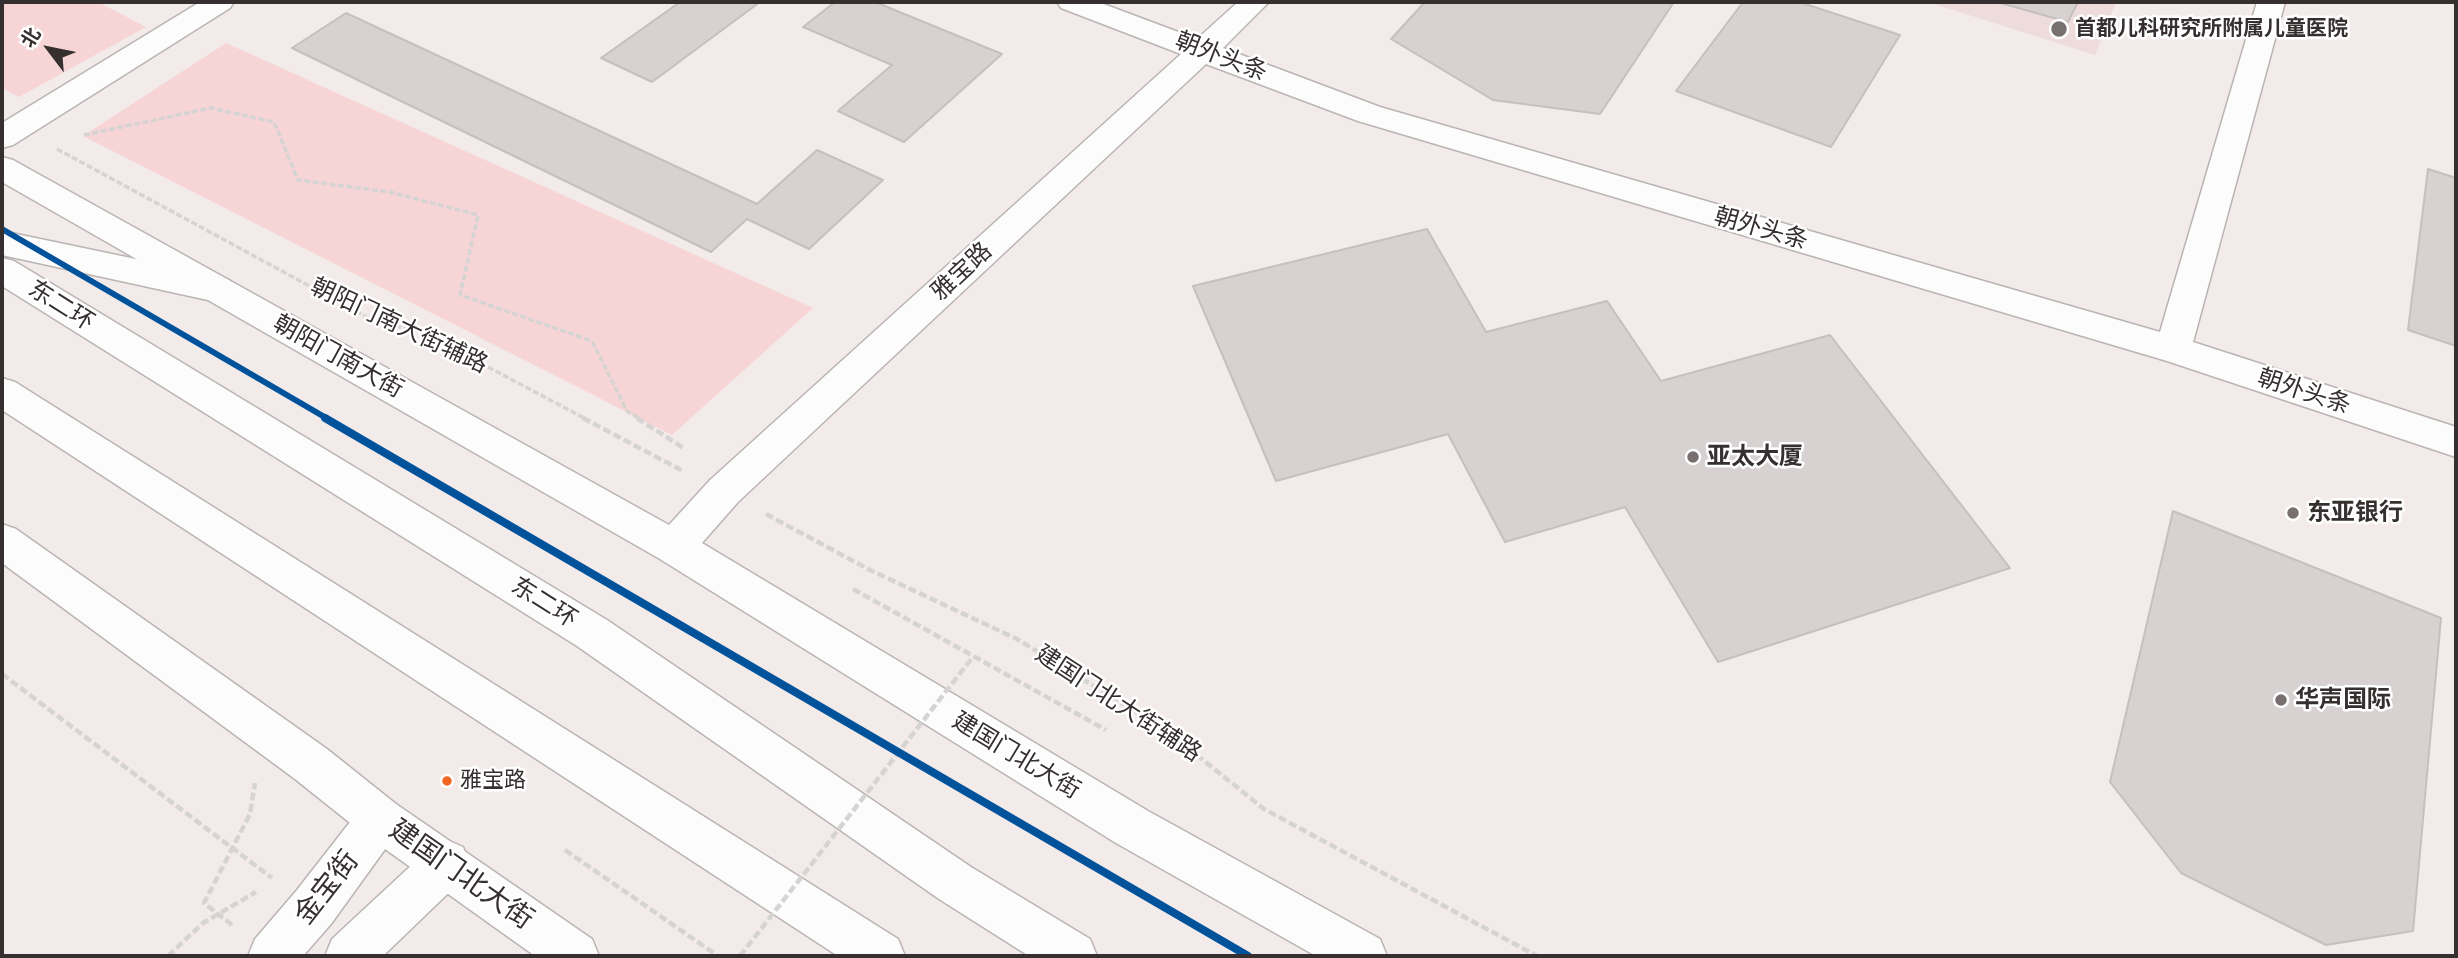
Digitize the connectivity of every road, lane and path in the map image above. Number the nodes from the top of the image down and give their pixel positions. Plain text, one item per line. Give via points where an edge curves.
1 (220, 2) edge
2 (1071, 2) edge
3 (1255, 2) edge
4 (2271, 2) edge
5 (1204, 50) junction
6 (17, 128) edge
7 (2, 168) edge
8 (2, 243) edge
9 (2, 270) edge
10 (218, 289) junction
11 (2173, 349) junction
12 (2, 392) edge
13 (2456, 442) edge
14 (685, 449) dead end
15 (724, 491) junction
16 (2, 541) edge
17 (674, 547) junction
18 (853, 589) dead end
19 (972, 658) junction
20 (2, 674) edge
21 (1106, 730) dead end
22 (256, 776) dead end
23 (380, 818) junction
24 (231, 850) junction
25 (565, 850) dead end
26 (447, 863) junction
27 (314, 907) junction
28 (272, 956) edge
29 (349, 956) edge
30 (575, 956) edge
31 (718, 956) edge
32 (740, 956) edge
33 (881, 956) edge
34 (1073, 956) edge
35 (1363, 956) edge
36 (1537, 956) edge

1 - 6 main road
2 - 5 main road, 朝外头条
3 - 5 main road, 雅宝路
4 - 11 main road
5 - 11 main road, 朝外头条 via 1369,114
5 - 15 main road, 雅宝路
6 - 14 path via 83,135 211,108 274,122 298,180 390,192 478,215 460,295 592,341 627,411
6 - 15 path, 朝阳门南大街辅路 via 372,320 424,333
7 - 10 main road, 朝阳门南大街
8 - 10 main road
9 - 34 main road, 东二环 via 593,633 955,883
10 - 17 main road, 朝阳门南大街
11 - 13 main road, 朝外头条
12 - 33 main road
15 - 17 main road, 雅宝路
15 - 36 path, 建国门北大街辅路 via 870,569 1017,639 1166,730 1264,809
16 - 23 main road
17 - 35 main road, 建国门北大街 via 1132,827
18 - 19 path
19 - 21 path
19 - 32 path, bridge
20 - 24 path
22 - 24 path via 250,814
23 - 26 main road, 建国门北大街
23 - 27 main road, 金宝街
24 - 27 path
24 - 28 path via 204,903
25 - 31 path
26 - 29 main road
26 - 30 main road, 建国门北大街
27 - 28 main road, 金宝街

